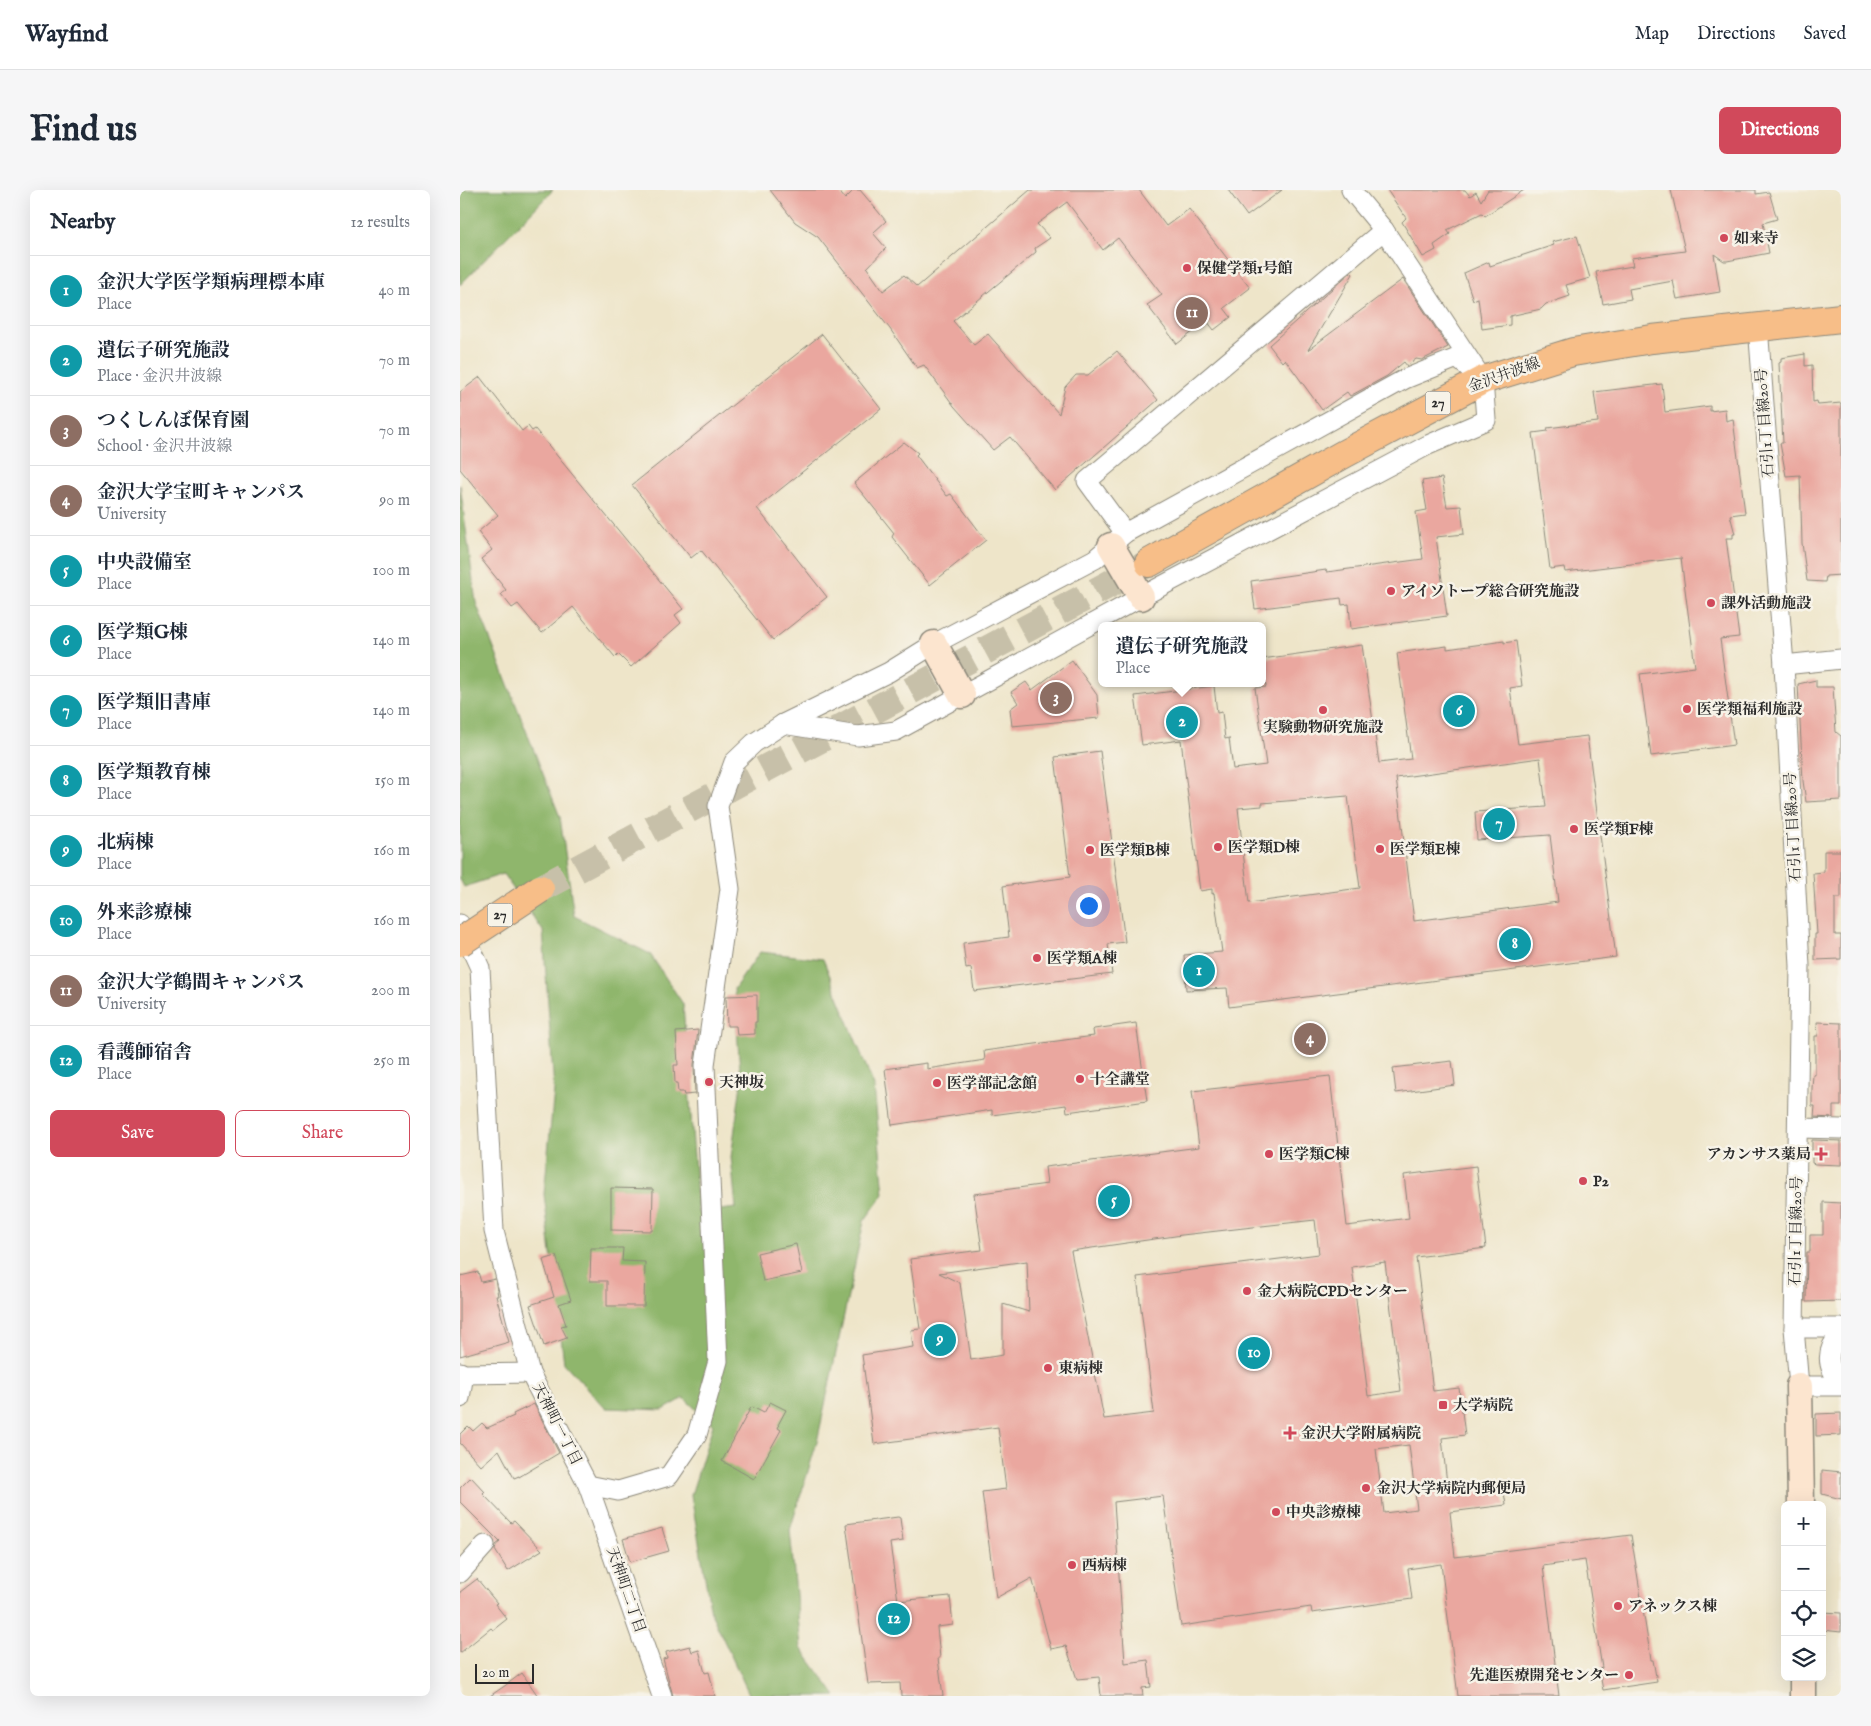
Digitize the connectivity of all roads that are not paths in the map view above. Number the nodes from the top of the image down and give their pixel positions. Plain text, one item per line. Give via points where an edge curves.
1 (1351, 190) edge
2 (1384, 230) junction
3 (1841, 318) edge
4 (1758, 326) junction
5 (1483, 380) junction
6 (1118, 539) junction
7 (1149, 563) tunnel mouth
8 (1141, 597) junction
9 (934, 644) junction
10 (1841, 659) edge
11 (1784, 665) junction
12 (962, 695) junction
13 (783, 724) junction
14 (540, 889) tunnel mouth
15 (460, 924) edge
16 (464, 952) edge
17 (1798, 1128) junction
18 (1841, 1129) edge
19 (1794, 1328) junction
20 (1841, 1328) edge
21 (1841, 1333) edge
22 (530, 1372) junction
23 (462, 1373) edge
24 (1841, 1384) edge
25 (1799, 1386) junction
26 (460, 1398) edge
27 (588, 1485) junction
28 (1801, 1501) edge
29 (485, 1545) dead end
30 (460, 1573) edge
31 (1802, 1681) edge
32 (662, 1696) edge
33 (1803, 1696) edge

1 - 2 street
2 - 5 street
2 - 6 street via 1087,481
3 - 4 main road, 金沢井波線 / 27
4 - 5 main road, 金沢井波線 / 27 via 1573,352
4 - 11 street, 石引1丁目線20号
5 - 6 street via 1457,358 1405,379
5 - 7 main road, 金沢井波線 / 27
5 - 8 street via 1486,420 1428,445
6 - 8 street
6 - 9 street via 1095,559
8 - 12 street
9 - 12 street
9 - 13 street via 889,672
10 - 11 street
11 - 17 street, 石引1丁目線20号 via 1800,966
12 - 13 street via 896,731 858,736
13 - 27 street via 754,743 734,762 718,806 730,889 705,1065 718,1361 697,1435 669,1476 618,1491
14 - 16 main road, 27, bridge
15 - 16 street
16 - 22 street via 480,968 494,1231
17 - 18 street
17 - 19 street, 石引1丁目線20号
19 - 20 street
19 - 25 street, 石引1丁目線20号
21 - 24 street via 1828,1358
22 - 23 street, 天神町一丁目
22 - 27 street, 天神町一丁目
23 - 26 street
24 - 25 street
25 - 28 street
27 - 32 street, 天神町二丁目
29 - 30 street
31 - 33 street

